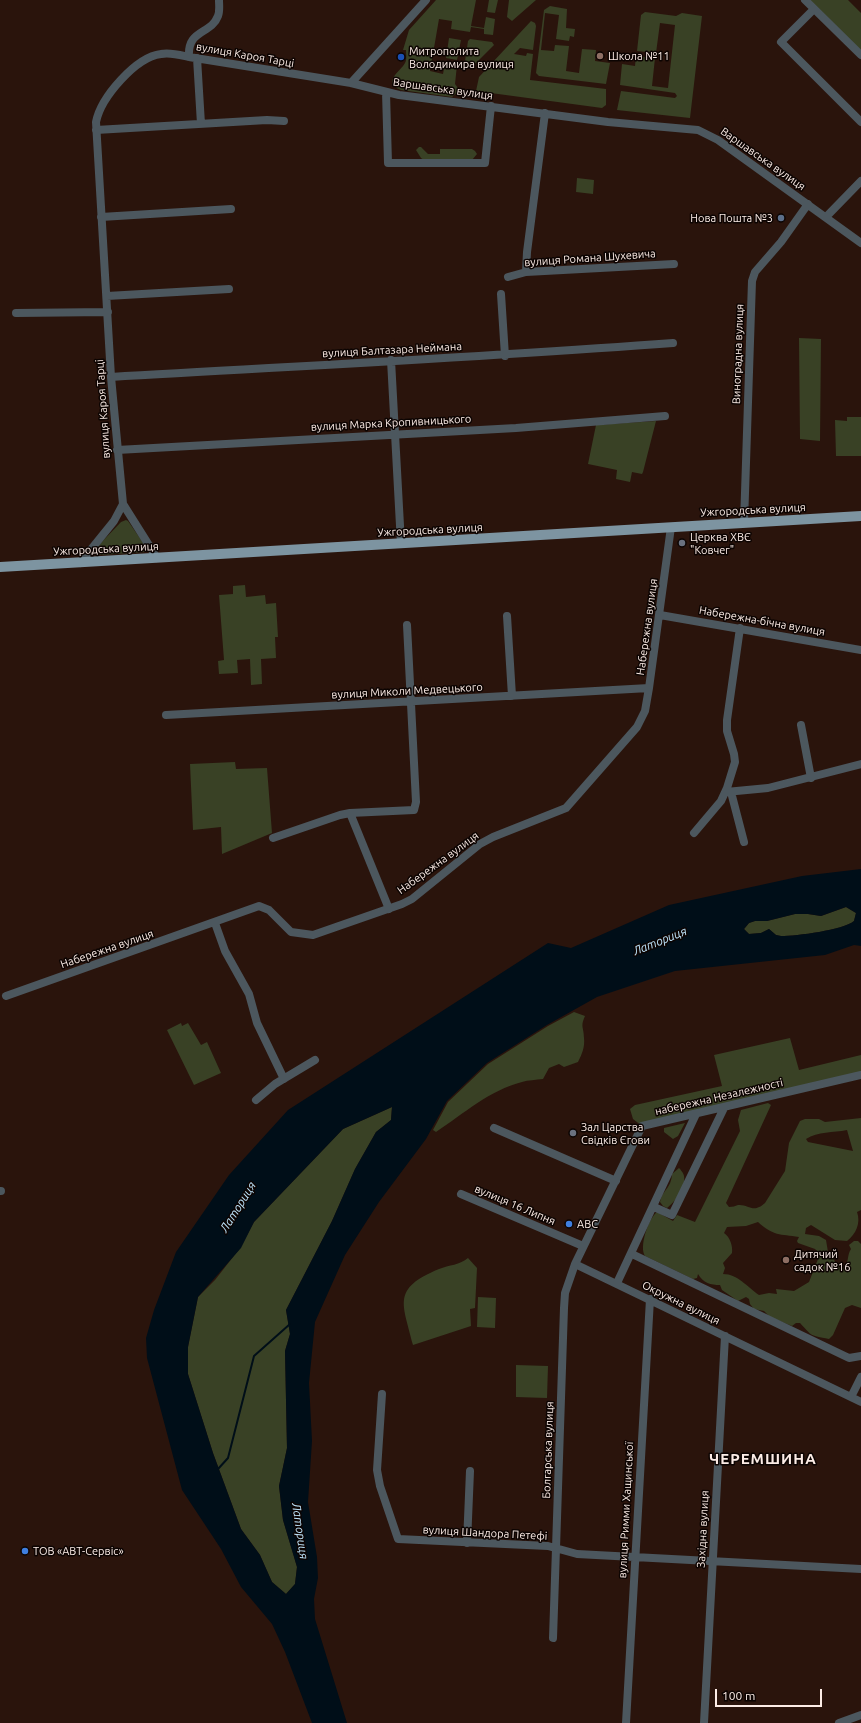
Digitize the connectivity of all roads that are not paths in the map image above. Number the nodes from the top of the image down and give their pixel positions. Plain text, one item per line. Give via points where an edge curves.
1 (219, 0) edge
2 (426, 0) edge
3 (805, 0) edge
4 (814, 9) junction
5 (861, 55) edge
6 (193, 58) junction
7 (351, 83) junction
8 (386, 92) junction
9 (491, 106) junction
10 (545, 113) junction
11 (284, 122) dead end
12 (861, 122) edge
13 (201, 124) junction
14 (96, 130) junction
15 (861, 181) edge
16 (808, 204) junction
17 (231, 209) dead end
18 (101, 217) junction
19 (826, 217) junction
20 (861, 243) edge
21 (674, 264) dead end
22 (526, 272) junction
23 (508, 278) dead end
24 (229, 289) dead end
25 (501, 294) dead end
26 (107, 296) junction
27 (108, 312) junction
28 (16, 313) dead end
29 (673, 343) dead end
30 (505, 356) junction
31 (391, 360) junction
32 (112, 377) junction
33 (666, 416) dead end
34 (395, 433) junction
35 (117, 450) junction
36 (123, 504) junction
37 (861, 516) edge
38 (744, 523) junction
39 (671, 527) junction
40 (402, 544) junction
41 (157, 558) junction
42 (80, 563) junction
43 (0, 567) edge
44 (660, 615) junction
45 (507, 616) dead end
46 (407, 624) dead end
47 (740, 628) junction
48 (861, 650) edge
49 (649, 688) junction
50 (512, 696) junction
51 (412, 701) junction
52 (166, 714) dead end
53 (801, 725) dead end
54 (861, 764) edge
55 (810, 778) junction
56 (728, 792) junction
57 (350, 813) junction
58 (694, 833) dead end
59 (273, 838) dead end
60 (744, 842) dead end
61 (389, 909) junction
62 (215, 923) junction
63 (6, 996) dead end
64 (315, 1060) dead end
65 (861, 1075) edge
66 (284, 1079) junction
67 (256, 1100) dead end
68 (724, 1108) junction
69 (696, 1114) junction
70 (494, 1128) dead end
71 (616, 1181) junction
72 (461, 1194) dead end
73 (654, 1206) junction
74 (583, 1246) junction
75 (632, 1254) junction
76 (575, 1264) junction
77 (617, 1283) junction
78 (650, 1299) junction
79 (725, 1336) junction
80 (861, 1349) edge
81 (859, 1357) edge
82 (861, 1377) edge
83 (382, 1394) dead end
84 (850, 1398) junction
85 (861, 1402) edge
86 (470, 1471) dead end
87 (467, 1543) junction
88 (556, 1549) junction
89 (634, 1557) junction
90 (712, 1562) junction
91 (861, 1569) edge
92 (554, 1638) dead end
93 (861, 1714) edge
94 (626, 1723) edge
95 (704, 1723) edge
96 (839, 1723) edge

1 - 6 street via 218,16 191,41 188,47
2 - 7 street
3 - 4 street
4 - 5 street
4 - 12 street via 781,42
6 - 7 street, вулиця Кароя Тарці
6 - 13 street
6 - 14 street, вулиця Кароя Тарці via 161,54 133,69 114,87 101,106
7 - 8 street, вулиця Кароя Тарці
8 - 9 street, Варшавська вулиця
8 - 9 street via 388,163 485,163
9 - 10 street, Варшавська вулиця
10 - 16 street, Варшавська вулиця via 698,130 718,140
10 - 22 street
11 - 13 street via 267,120
13 - 14 street
14 - 18 street, вулиця Кароя Тарці
15 - 19 street
16 - 19 street, Варшавська вулиця
16 - 38 street, Виноградна вулиця via 781,242 754,272 752,281
17 - 18 street
18 - 26 street, вулиця Кароя Тарці
19 - 20 street, Варшавська вулиця
21 - 22 street, вулиця Романа Шухевича
22 - 23 street, вулиця Романа Шухевича
24 - 26 street
25 - 30 street
26 - 27 street, вулиця Кароя Тарці
27 - 28 street
27 - 32 street, вулиця Кароя Тарці
29 - 30 street, вулиця Балтазара Неймана
30 - 31 street, вулиця Балтазара Неймана
31 - 32 street, вулиця Балтазара Неймана
31 - 34 street
32 - 35 street, вулиця Кароя Тарці
33 - 34 street, вулиця Марка Кропивницького via 516,428
34 - 35 street, вулиця Марка Кропивницького
34 - 40 street
35 - 36 street, вулиця Кароя Тарці
36 - 41 street, вулиця Кароя Тарці
36 - 42 street via 114,521
37 - 38 main road, Ужгородська вулиця
38 - 39 main road, Ужгородська вулиця
39 - 40 main road, Ужгородська вулиця
39 - 44 street, Набережна вулиця
40 - 41 main road, Ужгородська вулиця
41 - 42 main road, Ужгородська вулиця
42 - 43 main road, Ужгородська вулиця
44 - 47 street, Набережна-бічна вулиця
44 - 49 street, Набережна вулиця
45 - 50 street
46 - 51 street
47 - 48 street, Набережна-бічна вулиця
47 - 56 street via 727,720 727,731 735,762
49 - 50 street, вулиця Миколи Медвецького
49 - 61 street, Набережна вулиця via 645,710 637,727 566,808 480,844 412,898
50 - 51 street, вулиця Миколи Медвецького
51 - 52 street, вулиця Миколи Медвецького
51 - 57 street via 416,802 414,810
53 - 55 street
54 - 55 street
55 - 56 street via 768,788
56 - 58 street
56 - 60 street
57 - 59 street
57 - 61 street
61 - 62 street, Набережна вулиця via 313,935 291,932 269,910 259,906
62 - 63 street, Набережна вулиця
62 - 66 street via 225,951 249,994 257,1023
64 - 66 street
65 - 68 street, набережна Незалежності
66 - 67 street
68 - 69 street, набережна Незалежності
68 - 73 street via 672,1215
69 - 71 street, набережна Незалежності via 642,1126
69 - 73 street
70 - 71 street
71 - 74 street
72 - 74 street, вулиця 16 Липня
73 - 75 street
74 - 76 street
75 - 77 street
75 - 81 street via 849,1358
76 - 77 street, Окружна вулиця
76 - 88 street, Болгарська вулиця via 565,1293
77 - 78 street, Окружна вулиця
78 - 79 street, Окружна вулиця
78 - 89 street, вулиця Римми Хащинської
79 - 84 street, Окружна вулиця
79 - 90 street, Західна вулиця
80 - 81 street
82 - 84 street
83 - 87 street, вулиця Шандора Петефі via 377,1470 398,1539
84 - 85 street, Окружна вулиця
86 - 87 street
87 - 88 street, вулиця Шандора Петефі via 548,1546
88 - 89 street, вулиця Шандора Петефі via 577,1554
88 - 92 street, Болгарська вулиця
89 - 90 street, вулиця Шандора Петефі
89 - 94 street, вулиця Римми Хащинської
90 - 91 street, вулиця Шандора Петефі
90 - 95 street, Західна вулиця
93 - 96 street

